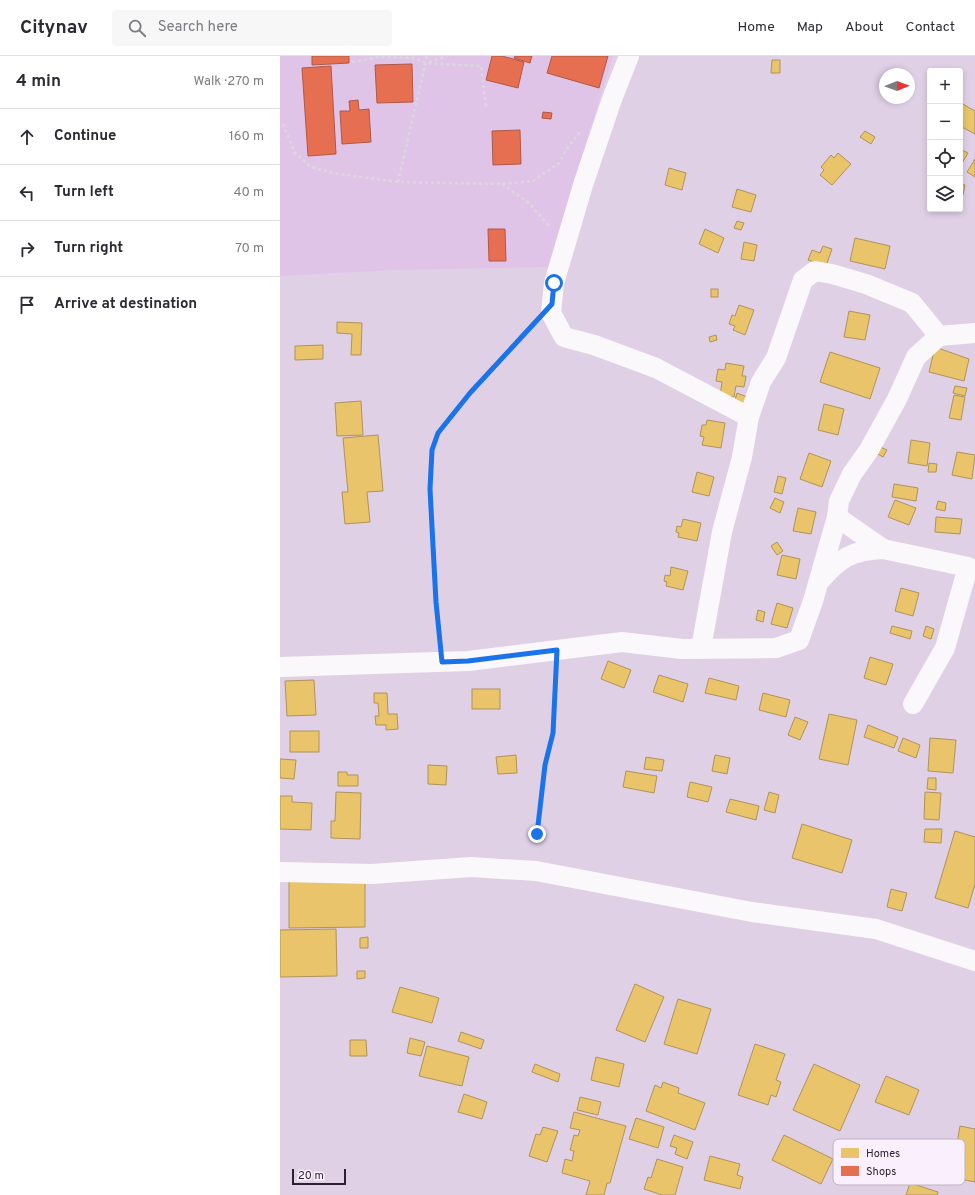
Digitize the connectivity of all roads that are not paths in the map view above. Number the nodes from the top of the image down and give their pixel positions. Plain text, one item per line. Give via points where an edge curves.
1 (629, 56) edge
2 (975, 333) edge
3 (939, 336) junction
4 (749, 417) junction
5 (837, 517) junction
6 (883, 549) junction
7 (972, 568) edge
8 (818, 583) junction
9 (701, 648) junction
10 (280, 667) edge
11 (913, 704) dead end
12 (280, 872) edge
13 (975, 961) edge

1 - 4 street via 588,170 561,257 554,283 551,314 564,337 656,368
2 - 3 street
3 - 4 street via 912,303 866,284 815,271 803,280 776,358 761,382
3 - 5 street via 916,357 869,450 852,474 839,501
4 - 9 street via 742,456 722,532
5 - 6 street
5 - 8 street
6 - 7 street
6 - 8 street via 865,550 846,556
7 - 11 street via 945,648
8 - 9 street via 799,640 776,648
9 - 10 street via 682,649 622,642 468,661
12 - 13 street via 372,874 471,866 536,871 752,912 876,929

